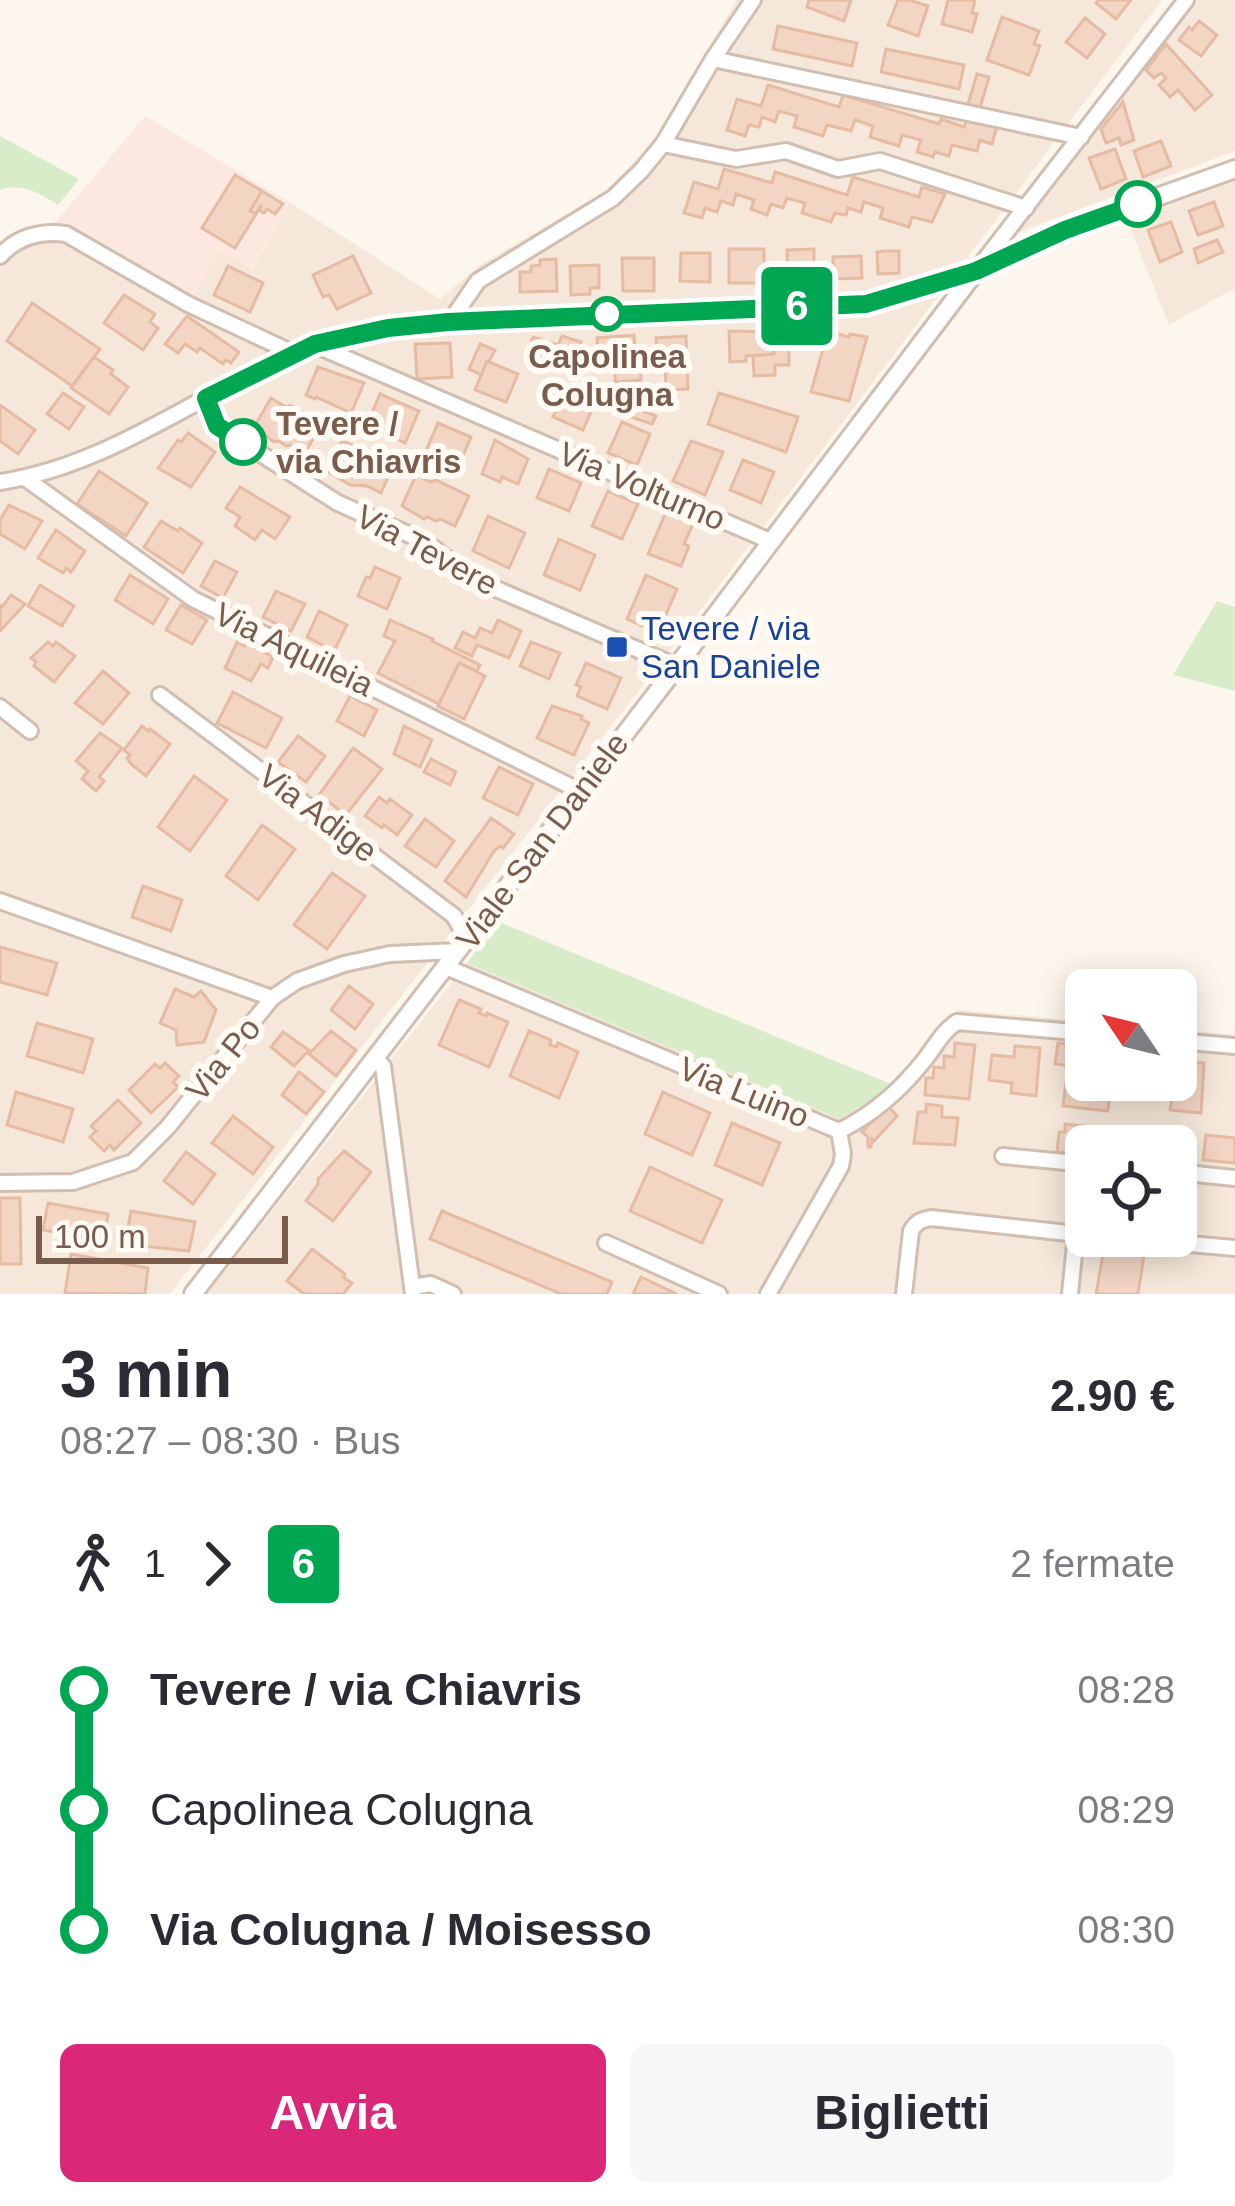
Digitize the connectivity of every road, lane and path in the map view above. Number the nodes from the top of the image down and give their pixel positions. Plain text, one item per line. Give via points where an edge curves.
1 (753, 0) edge
2 (1186, 0) edge
3 (713, 59) junction
4 (1081, 137) junction
5 (663, 144) junction
6 (1235, 169) edge
7 (1025, 208) junction
8 (0, 256) edge
9 (976, 271) junction
10 (448, 322) junction
11 (315, 344) junction
12 (295, 354) junction
13 (206, 398) junction
14 (25, 478) junction
15 (0, 482) edge
16 (770, 542) junction
17 (676, 666) junction
18 (160, 695) dead end
19 (0, 707) edge
20 (30, 731) dead end
21 (580, 791) junction
22 (0, 902) edge
23 (462, 945) junction
24 (446, 968) junction
25 (272, 998) junction
26 (1065, 1031) edge
27 (1197, 1043) edge
28 (1235, 1046) edge
29 (375, 1059) junction
30 (839, 1131) junction
31 (1004, 1156) dead end
32 (1065, 1161) edge
33 (1197, 1174) edge
34 (1235, 1178) edge
35 (0, 1183) edge
36 (1065, 1232) edge
37 (606, 1244) dead end
38 (1197, 1245) edge
39 (1235, 1248) edge
40 (1077, 1257) edge
41 (413, 1290) edge
42 (193, 1294) edge
43 (453, 1294) edge
44 (719, 1294) edge
45 (768, 1294) edge
46 (904, 1294) edge
47 (1070, 1294) edge

1 - 3 street
2 - 4 street
3 - 4 street
3 - 5 street
4 - 7 street
5 - 7 street via 736,159 786,151 838,169 880,161
5 - 10 street via 613,199 478,281
6 - 9 street
7 - 9 street
8 - 12 street via 24,238 66,234
9 - 10 street via 866,304
9 - 16 street, Viale San Daniele
10 - 11 street
11 - 12 street
11 - 16 street, Via Volturno
12 - 13 street
13 - 14 street
13 - 17 street, Via Tevere via 217,426 338,503 426,542 473,579
14 - 15 street
14 - 21 street, Via Aquileia via 193,599
16 - 17 street, Viale San Daniele
17 - 21 street, Viale San Daniele
18 - 23 street, Via Adige via 454,916
19 - 20 street
21 - 23 street, Viale San Daniele
22 - 25 street
23 - 24 street, Viale San Daniele
23 - 25 street, Via Po via 344,964
24 - 29 street, Viale San Daniele
24 - 30 street, Via Luino
25 - 35 street, Via Po via 133,1162 73,1182
26 - 30 street, Via Luino via 957,1022 884,1103
27 - 28 street
29 - 41 street via 383,1066
29 - 42 street, Viale San Daniele
30 - 45 street via 842,1166
31 - 32 street
33 - 34 street
36 - 46 street via 922,1220 911,1231
37 - 44 street
38 - 39 street
40 - 47 street
41 - 43 street via 431,1284

